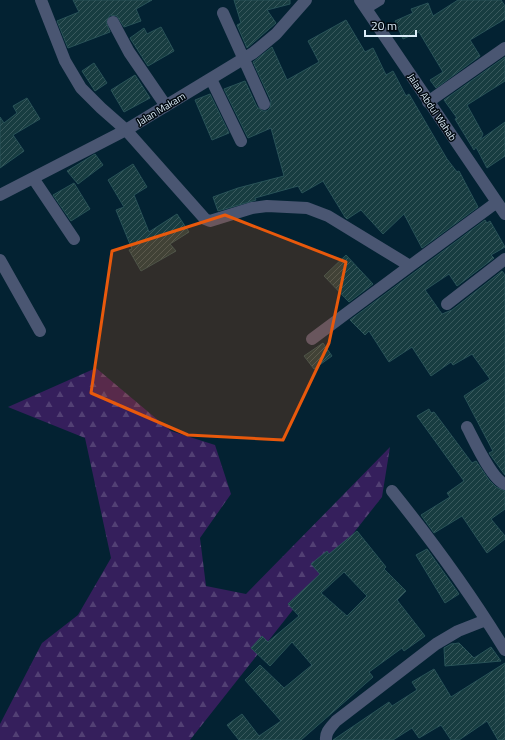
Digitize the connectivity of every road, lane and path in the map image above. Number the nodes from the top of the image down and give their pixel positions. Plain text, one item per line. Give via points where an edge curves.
1 (41, 0) edge
2 (306, 0) edge
3 (379, 0) edge
4 (363, 4) edge
5 (222, 13) dead end
6 (112, 22) dead end
7 (505, 48) edge
8 (244, 59) junction
9 (211, 79) junction
10 (428, 102) junction
11 (264, 104) dead end
12 (166, 106) junction
13 (126, 130) junction
14 (241, 141) dead end
15 (33, 178) junction
16 (0, 195) edge
17 (497, 202) junction
18 (505, 214) edge
19 (74, 239) dead end
20 (505, 259) edge
21 (0, 260) edge
22 (410, 266) junction
23 (447, 304) dead end
24 (40, 331) dead end
25 (312, 339) dead end
26 (467, 427) dead end
27 (505, 484) edge
28 (392, 492) dead end
29 (486, 620) junction
30 (505, 650) edge
31 (326, 740) edge

1 - 13 street via 65,61 81,88
2 - 8 street, Jalan Makam via 276,34
3 - 4 street
4 - 10 street, Jalan Abdul Wahab
5 - 8 street
6 - 12 street
7 - 10 street
8 - 9 street, Jalan Makam
8 - 11 street
9 - 12 street, Jalan Makam
9 - 14 street
10 - 17 street, Jalan Abdul Wahab
12 - 13 street, Jalan Makam
13 - 15 street, Jalan Makam
13 - 22 street via 205,219 210,221 267,206 307,208 328,216
15 - 16 street, Jalan Makam
15 - 19 street
17 - 18 street, Jalan Abdul Wahab
17 - 22 street
20 - 23 street
21 - 24 street
22 - 25 street
26 - 27 street via 489,467
28 - 29 street via 432,542
29 - 30 street
29 - 31 street via 458,631 436,644 336,721 328,730

